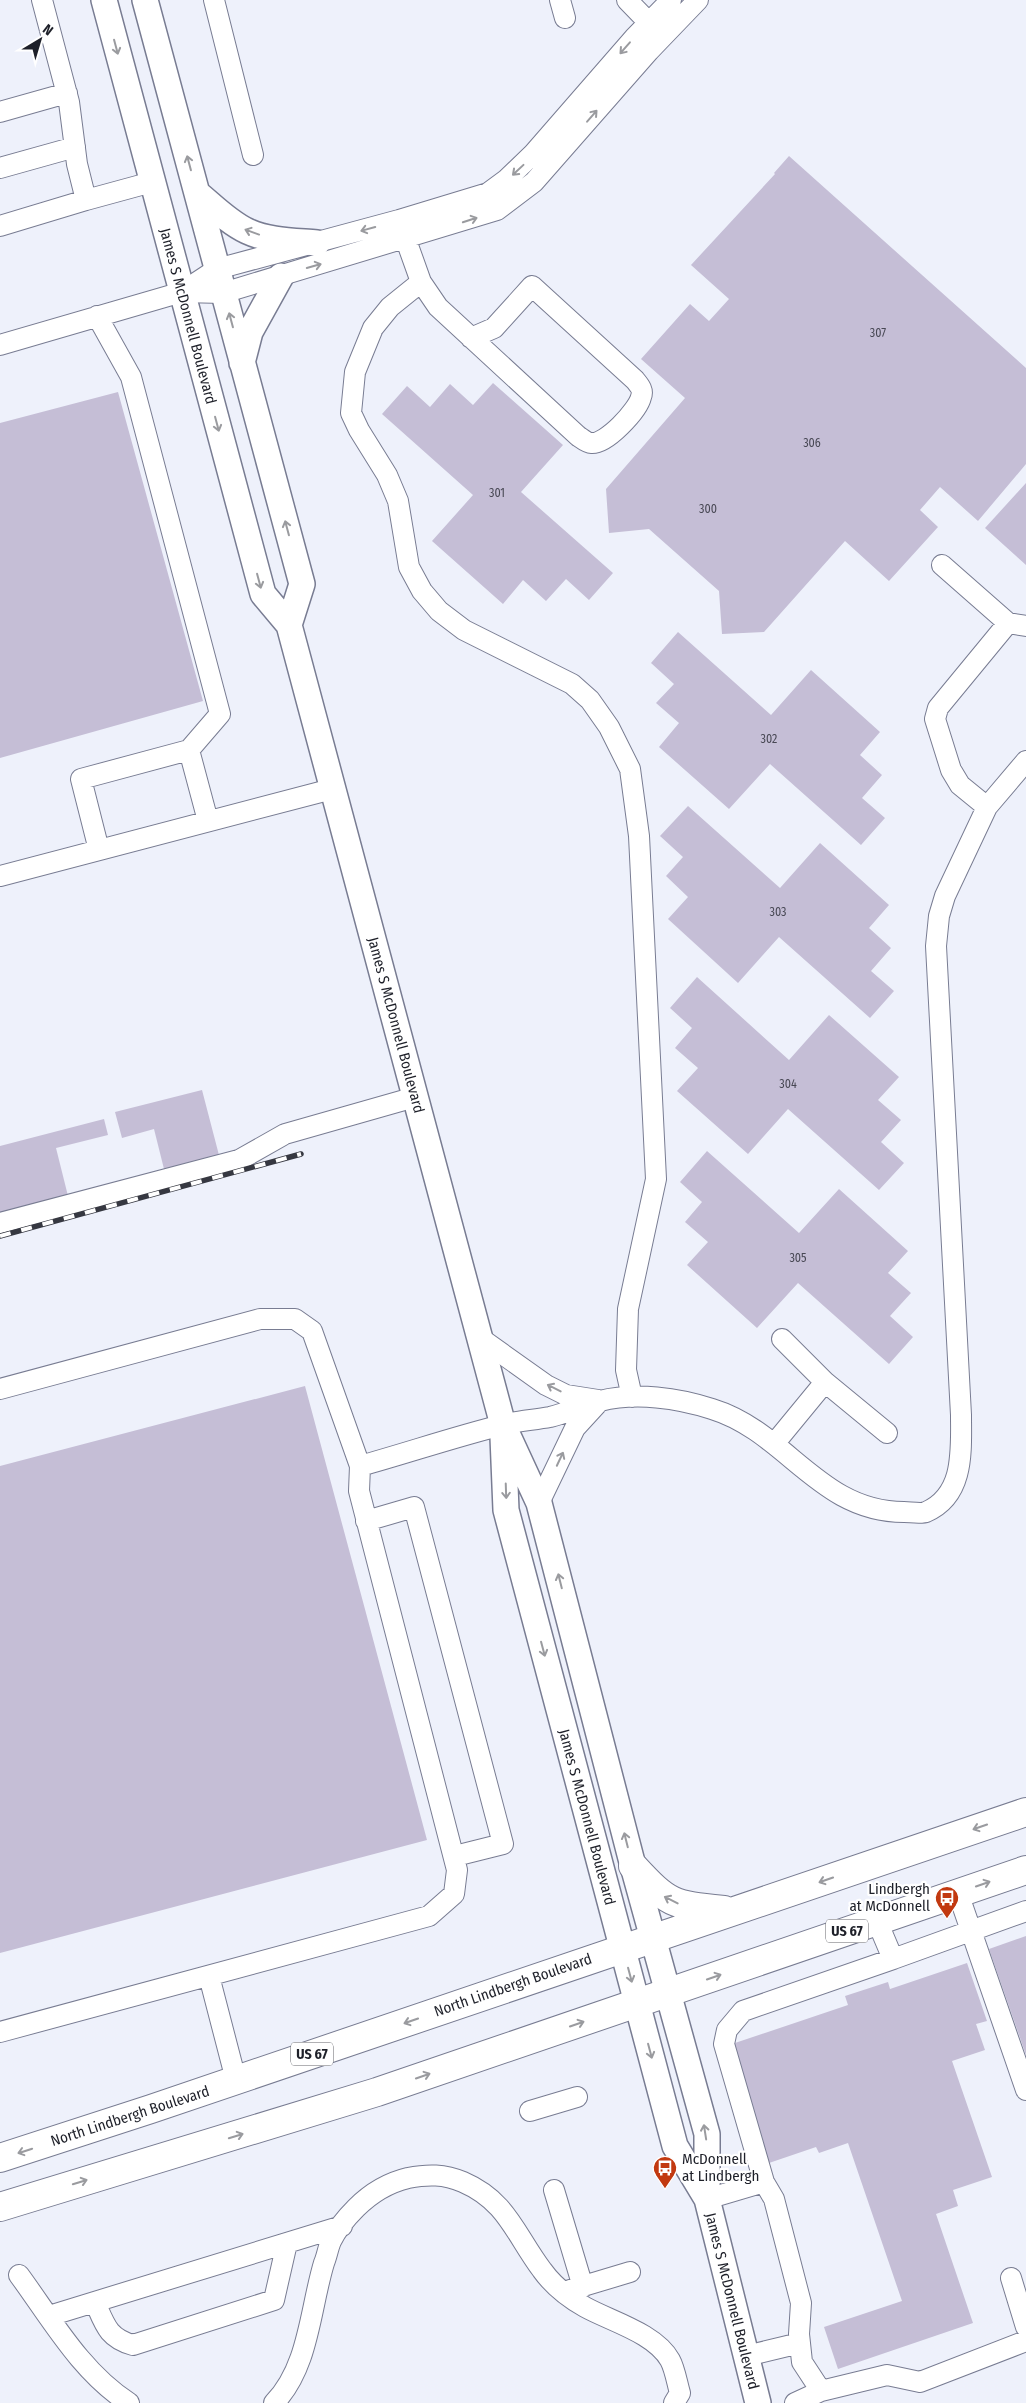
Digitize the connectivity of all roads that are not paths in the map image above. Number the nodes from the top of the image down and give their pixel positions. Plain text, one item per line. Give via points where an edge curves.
1 (42, 0) edge
2 (104, 0) edge
3 (145, 0) edge
4 (214, 0) edge
5 (627, 0) edge
6 (670, 0) edge
7 (698, 0) edge
8 (655, 30) junction
9 (67, 93) junction
10 (0, 112) edge
11 (75, 147) junction
12 (253, 155) dead end
13 (0, 168) edge
14 (152, 182) junction
15 (197, 193) junction
16 (86, 200) junction
17 (0, 226) edge
18 (402, 230) junction
19 (317, 243) junction
20 (281, 276) junction
21 (220, 281) junction
22 (421, 282) junction
23 (182, 292) junction
24 (97, 316) junction
25 (471, 338) junction
26 (0, 345) edge
27 (242, 363) junction
28 (942, 565) dead end
29 (289, 625) junction
30 (1017, 625) edge
31 (190, 750) junction
32 (1026, 761) edge
33 (332, 789) junction
34 (987, 807) junction
35 (208, 821) junction
36 (99, 850) junction
37 (0, 876) edge
38 (415, 1097) junction
39 (0, 1223) edge
40 (480, 1338) junction
41 (782, 1339) dead end
42 (825, 1382) junction
43 (0, 1389) edge
44 (632, 1397) junction
45 (600, 1401) junction
46 (503, 1425) junction
47 (887, 1433) dead end
48 (774, 1444) junction
49 (360, 1466) junction
50 (540, 1503) junction
51 (366, 1521) junction
52 (1026, 1812) edge
53 (455, 1856) junction
54 (633, 1866) junction
55 (1026, 1870) edge
56 (958, 1893) junction
57 (736, 1910) junction
58 (1026, 1911) edge
59 (877, 1921) junction
60 (972, 1930) junction
61 (652, 1938) junction
62 (622, 1947) junction
63 (893, 1959) junction
64 (209, 1976) junction
65 (668, 1993) junction
66 (637, 2004) junction
67 (0, 2032) edge
68 (236, 2080) junction
69 (1026, 2090) edge
70 (577, 2097) dead end
71 (530, 2111) dead end
72 (0, 2158) edge
73 (764, 2182) junction
74 (554, 2190) dead end
75 (707, 2198) junction
76 (0, 2206) edge
77 (342, 2226) junction
78 (287, 2242) junction
79 (630, 2272) dead end
80 (19, 2275) dead end
81 (1011, 2278) dead end
82 (574, 2289) junction
83 (95, 2302) junction
84 (48, 2316) junction
85 (1026, 2327) edge
86 (1026, 2341) edge
87 (800, 2344) junction
88 (746, 2356) junction
89 (820, 2392) junction
90 (679, 2400) edge
91 (129, 2403) edge
92 (274, 2403) edge
93 (758, 2403) edge
94 (795, 2403) edge

1 - 9 lane
2 -> 14 main road, James S McDonnell Boulevard
15 -> 3 main road
4 - 12 lane
5 - 8 lane
6 - 8 lane
7 - 8 lane
8 - 18 lane via 548,167 520,195 497,210
9 - 10 lane
9 - 11 lane
11 - 13 lane
11 - 16 lane
14 - 16 lane
14 - 23 main road, James S McDonnell Boulevard
19 -> 15 main road via 282,240 248,232
15 - 21 main road
16 - 17 lane
18 -> 19 lane
20 -> 18 lane
18 - 22 lane
19 - 21 lane
20 - 21 lane
20 - 27 main road via 256,319
21 - 23 lane
27 -> 21 main road
22 - 25 lane via 438,307
22 - 44 lane via 390,307 373,328 355,372 351,413 387,475 398,501 409,567 422,591 464,630 572,684 590,700 609,727 632,777 639,836 656,1179 628,1308 626,1370
23 - 24 lane
23 -> 29 main road, James S McDonnell Boulevard via 263,594
24 - 26 lane
24 - 31 lane via 131,376 220,714
25 - 25 lane via 494,328 532,286 636,380 642,396 610,437 590,444
29 -> 27 main road via 302,584
28 - 30 lane
29 - 33 main road, James S McDonnell Boulevard
30 - 34 lane via 938,708 935,719 951,770 960,784
31 - 35 lane
31 - 36 lane via 81,779
32 - 34 lane
33 - 35 lane
33 - 38 main road, James S McDonnell Boulevard
34 - 48 lane via 945,896 936,946 961,1415 961,1456 957,1478 945,1497 926,1512 890,1512 853,1503 820,1484
35 - 36 lane
36 - 37 lane
38 - 39 lane via 285,1134 239,1160
38 - 40 main road, James S McDonnell Boulevard
45 -> 40 lane via 566,1395 546,1385
40 - 46 main road, James S McDonnell Boulevard
41 - 42 lane
42 - 47 lane
42 - 48 lane
43 - 49 lane via 260,1319 295,1319 312,1331
44 - 45 lane
44 - 48 lane via 667,1399 712,1409 734,1417
45 - 46 lane via 552,1416
50 -> 45 lane via 575,1428
46 - 49 lane
46 - 50 main road, James S McDonnell Boulevard
46 -> 62 main road, James S McDonnell Boulevard via 506,1510
49 - 51 lane via 359,1491
54 -> 50 main road, James S McDonnell Boulevard
51 - 53 lane
51 - 53 lane via 414,1507 422,1536 503,1844
52 -> 57 highway, North Lindbergh Boulevard / US 67
53 - 64 lane via 454,1894 429,1916
57 -> 54 highway via 691,1907 671,1902
54 - 61 main road, James S McDonnell Boulevard
56 -> 55 highway, US 67
56 - 59 highway, US 67
56 - 60 lane
57 - 61 highway, North Lindbergh Boulevard / US 67
58 - 60 lane
59 - 63 lane
65 -> 59 highway, US 67
60 - 63 lane
60 - 69 lane
61 - 62 highway, North Lindbergh Boulevard / US 67
61 - 65 main road, James S McDonnell Boulevard
62 -> 66 main road, James S McDonnell Boulevard
62 -> 68 highway, North Lindbergh Boulevard / US 67
63 - 73 lane via 743,2011 727,2030 724,2044
64 - 67 lane
64 - 68 lane
65 - 66 highway, US 67
75 -> 65 main road, James S McDonnell Boulevard via 707,2134
66 -> 75 main road, James S McDonnell Boulevard via 675,2146
76 -> 66 highway, US 67 via 368,2095
68 -> 72 highway, North Lindbergh Boulevard / US 67
70 - 71 lane
73 - 75 lane
73 - 87 lane via 774,2199 801,2304
74 - 82 lane
75 - 88 main road, James S McDonnell Boulevard
77 - 78 lane
77 - 82 lane via 369,2196 392,2182 424,2175 447,2176 494,2199 548,2279
77 - 92 lane via 331,2241 294,2375
78 - 83 lane
78 - 83 lane via 274,2300 143,2342 133,2345 111,2334
79 - 82 lane
80 - 84 lane
81 - 85 lane
82 - 90 lane via 583,2306 658,2345 671,2360
83 - 84 lane
84 - 91 lane via 91,2372
86 - 89 lane via 920,2382 888,2375
87 - 88 lane
87 - 89 lane via 802,2362
88 - 93 main road, James S McDonnell Boulevard
89 - 94 lane

